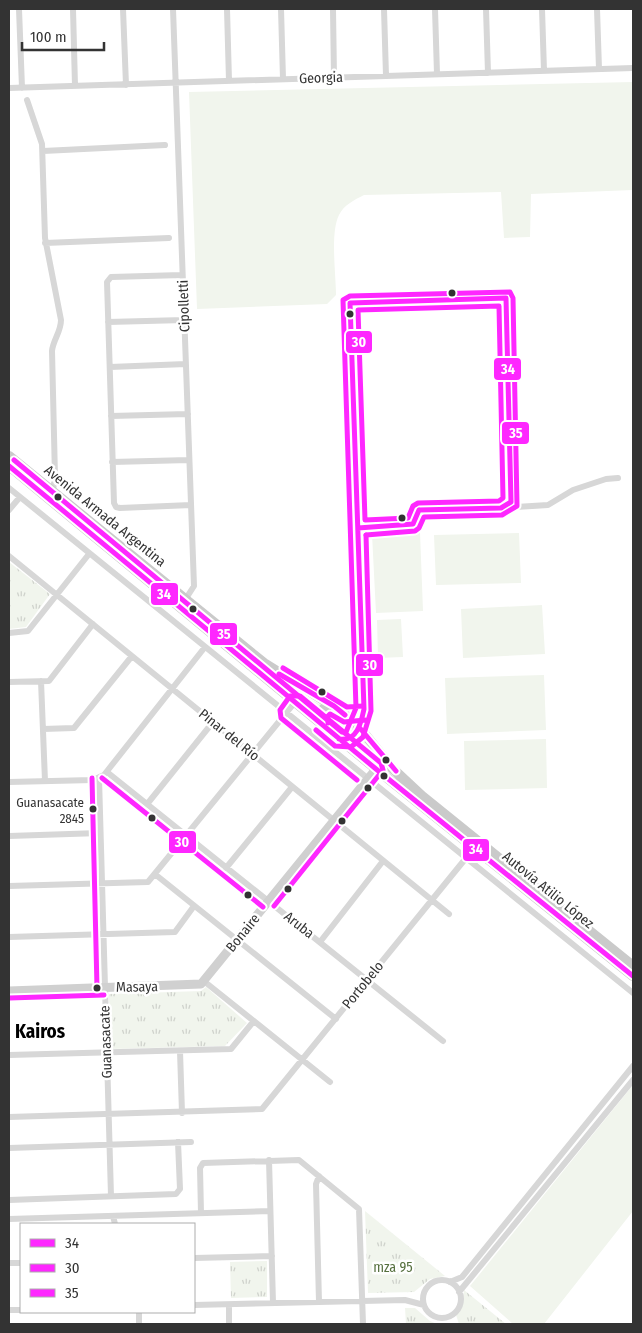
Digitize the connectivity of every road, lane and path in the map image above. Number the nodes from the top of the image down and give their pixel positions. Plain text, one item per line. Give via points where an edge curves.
1 (19, 9) edge
2 (72, 9) edge
3 (123, 9) edge
4 (173, 9) edge
5 (227, 9) edge
6 (281, 9) edge
7 (333, 9) edge
8 (384, 9) edge
9 (435, 9) edge
10 (486, 9) edge
11 (542, 9) edge
12 (597, 9) edge
13 (633, 68) edge
14 (599, 69) junction
15 (544, 71) junction
16 (488, 73) junction
17 (437, 74) junction
18 (386, 76) junction
19 (334, 78) junction
20 (283, 80) junction
21 (229, 81) junction
22 (175, 83) junction
23 (126, 85) junction
24 (75, 86) junction
25 (9, 88) edge
26 (22, 88) junction
27 (27, 100) dead end
28 (165, 145) dead end
29 (43, 151) junction
30 (169, 238) dead end
31 (45, 242) junction
32 (182, 275) junction
33 (184, 320) junction
34 (108, 322) junction
35 (186, 364) junction
36 (110, 367) junction
37 (188, 414) junction
38 (111, 416) junction
39 (9, 456) edge
40 (189, 460) junction
41 (112, 462) junction
42 (9, 466) edge
43 (618, 478) dead end
44 (9, 488) edge
45 (53, 490) junction
46 (20, 497) junction
47 (191, 505) junction
48 (501, 508) dead end
49 (9, 510) edge
50 (89, 554) junction
51 (9, 556) edge
52 (56, 594) junction
53 (185, 600) junction
54 (93, 624) junction
55 (9, 633) edge
56 (205, 647) junction
57 (132, 656) junction
58 (41, 681) junction
59 (9, 682) edge
60 (172, 689) junction
61 (295, 702) junction
62 (334, 706) junction
63 (287, 713) junction
64 (213, 722) junction
65 (321, 724) junction
66 (359, 727) junction
67 (43, 729) junction
68 (339, 739) junction
69 (253, 754) junction
70 (392, 768) joint
71 (376, 769) junction
72 (107, 772) junction
73 (99, 778) junction
74 (367, 779) junction
75 (45, 781) junction
76 (9, 782) edge
77 (292, 787) junction
78 (148, 803) junction
79 (334, 820) junction
80 (100, 833) junction
81 (9, 836) edge
82 (188, 836) junction
83 (466, 858) junction
84 (383, 861) junction
85 (226, 868) junction
86 (156, 875) junction
87 (102, 884) junction
88 (9, 886) edge
89 (268, 901) junction
90 (432, 901) junction
91 (194, 906) junction
92 (449, 914) dead end
93 (103, 934) junction
94 (9, 937) edge
95 (237, 940) junction
96 (320, 942) junction
97 (633, 966) edge
98 (633, 976) edge
99 (368, 979) junction
100 (205, 982) junction
101 (104, 988) junction
102 (9, 991) edge
103 (633, 993) edge
104 (336, 1019) junction
105 (253, 1022) junction
106 (443, 1041) dead end
107 (180, 1051) junction
108 (107, 1053) junction
109 (9, 1055) edge
110 (302, 1060) junction
111 (633, 1066) edge
112 (633, 1080) edge
113 (330, 1082) dead end
114 (182, 1113) junction
115 (108, 1114) junction
116 (9, 1117) edge
117 (178, 1142) junction
118 (191, 1142) dead end
119 (109, 1144) junction
120 (9, 1148) edge
121 (269, 1160) junction
122 (319, 1176) junction
123 (111, 1196) junction
124 (9, 1200) edge
125 (270, 1211) junction
126 (202, 1213) junction
127 (113, 1216) junction
128 (9, 1220) edge
129 (115, 1223) edge
130 (272, 1256) junction
131 (195, 1258) edge
132 (450, 1282) junction
133 (424, 1292) junction
134 (459, 1292) junction
135 (405, 1300) junction
136 (362, 1301) junction
137 (319, 1302) junction
138 (273, 1303) junction
139 (229, 1305) junction
140 (424, 1305) junction
141 (195, 1306) edge
142 (453, 1315) junction
143 (439, 1318) junction
144 (230, 1324) edge
145 (363, 1324) edge
146 (445, 1324) edge
147 (454, 1324) edge

1 - 26 street
2 - 24 street
3 - 23 street
4 - 22 street, Cipolletti
5 - 21 street
6 - 20 street
7 - 19 street
8 - 18 street
9 - 17 street
10 - 16 street
11 - 15 street
12 - 14 street
13 - 14 street, Georgia
14 - 15 street, Georgia
15 - 16 street, Georgia
16 - 17 street, Georgia
17 - 18 street, Georgia
18 - 19 street, Georgia
19 - 20 street, Georgia
20 - 21 street, Georgia
21 - 22 street, Georgia
22 - 23 street, Georgia
22 - 32 street, Cipolletti
23 - 24 street, Georgia
24 - 26 street, Georgia
25 - 26 street, Georgia
27 - 29 street
28 - 29 street
29 - 31 street
30 - 31 street
31 - 45 street via 61,320 60,332 52,345
32 - 33 street, Cipolletti
32 - 34 street via 109,278
33 - 34 street
33 - 35 street, Cipolletti
34 - 36 street
35 - 36 street
35 - 37 street, Cipolletti
36 - 38 street
37 - 38 street
37 - 40 street, Cipolletti
38 - 41 street
39 - 45 main road, Avenida Armada Argentina
40 - 41 street
40 - 47 street, Cipolletti
41 - 47 street via 116,507
42 - 61 main road, Avenida Armada Argentina
43 - 48 street via 573,490 548,505
44 - 46 street
45 - 53 main road, Avenida Armada Argentina
46 - 49 street
46 - 50 street
47 - 53 street, Cipolletti via 194,586
50 - 52 street
50 - 56 street
51 - 52 street, Pinar del Río
52 - 54 street, Pinar del Río
52 - 55 street via 28,631
53 - 62 main road, Avenida Armada Argentina via 280,675
54 - 57 street, Pinar del Río
54 - 58 street via 49,680
56 - 60 street
56 - 63 street
57 - 60 street, Pinar del Río
57 - 67 street via 74,728
58 - 59 street
58 - 67 street
60 - 64 street, Pinar del Río
60 - 72 street
61 - 63 street
61 - 65 main road, Avenida Armada Argentina
62 - 65 main road via 320,712
62 - 66 main road, Avenida Armada Argentina
63 - 69 street
63 - 74 street
64 - 69 street, Pinar del Río
64 - 78 street
65 - 68 main road, Avenida Armada Argentina
66 - 68 main road via 352,739
66 - 70 main road, Avenida Armada Argentina
67 - 75 street
68 - 71 main road, Avenida Armada Argentina
69 - 77 street, Pinar del Río
69 - 82 street
70 - 97 main road, Autovía Atilio López via 422,796
71 - 74 street, Bonaire
71 - 98 main road, Autovía Atilio López
72 - 73 street
72 - 78 street, Aruba
73 - 75 street
73 - 80 street, Guanasacate
74 - 79 street, Bonaire
74 - 83 street
75 - 76 street
77 - 79 street, Pinar del Río
77 - 85 street
78 - 82 street, Aruba
79 - 84 street, Pinar del Río
79 - 89 street, Bonaire
80 - 81 street
80 - 87 street, Guanasacate
82 - 85 street, Aruba
82 - 86 street
83 - 90 street, Portobelo
83 - 103 street
84 - 90 street, Pinar del Río
84 - 96 street
85 - 89 street, Aruba
86 - 87 street via 148,882
86 - 91 street
87 - 88 street
87 - 93 street, Guanasacate
89 - 95 street, Bonaire
89 - 96 street, Aruba
90 - 92 street, Pinar del Río
90 - 99 street, Portobelo
91 - 93 street via 175,932
91 - 95 street
93 - 94 street
93 - 101 street, Guanasacate
95 - 100 street, Bonaire
95 - 104 street
96 - 99 street, Aruba
99 - 104 street, Portobelo
99 - 106 street, Aruba
100 - 101 street, Masaya via 194,986
100 - 105 street
101 - 102 street, Masaya
101 - 108 street, Guanasacate
104 - 110 street, Portobelo
105 - 107 street via 231,1049
105 - 110 street
107 - 108 street
107 - 114 street
108 - 109 street
108 - 115 street, Guanasacate
110 - 113 street
110 - 114 street, Portobelo via 259,1110
111 - 132 street via 462,1277
112 - 134 street
114 - 115 street
115 - 116 street
115 - 119 street, Guanasacate
117 - 118 street
117 - 119 street
117 - 123 street via 178,1193
119 - 120 street
119 - 123 street, Guanasacate
121 - 122 street via 299,1160
121 - 125 street
121 - 126 street via 207,1162 201,1165
122 - 136 street via 359,1209
122 - 137 street via 316,1184
123 - 124 street
125 - 126 street
125 - 130 street
126 - 127 street
127 - 128 street
127 - 129 street
130 - 131 street
130 - 138 street
132 - 133 street via 438,1280
132 - 134 street
133 - 135 street
133 - 140 street
134 - 142 street via 460,1302
135 - 136 street
135 - 140 street
136 - 137 street
136 - 145 street
137 - 138 street
138 - 139 street
139 - 141 street
139 - 144 street
140 - 143 street via 429,1314
142 - 143 street
142 - 147 street
143 - 146 street

